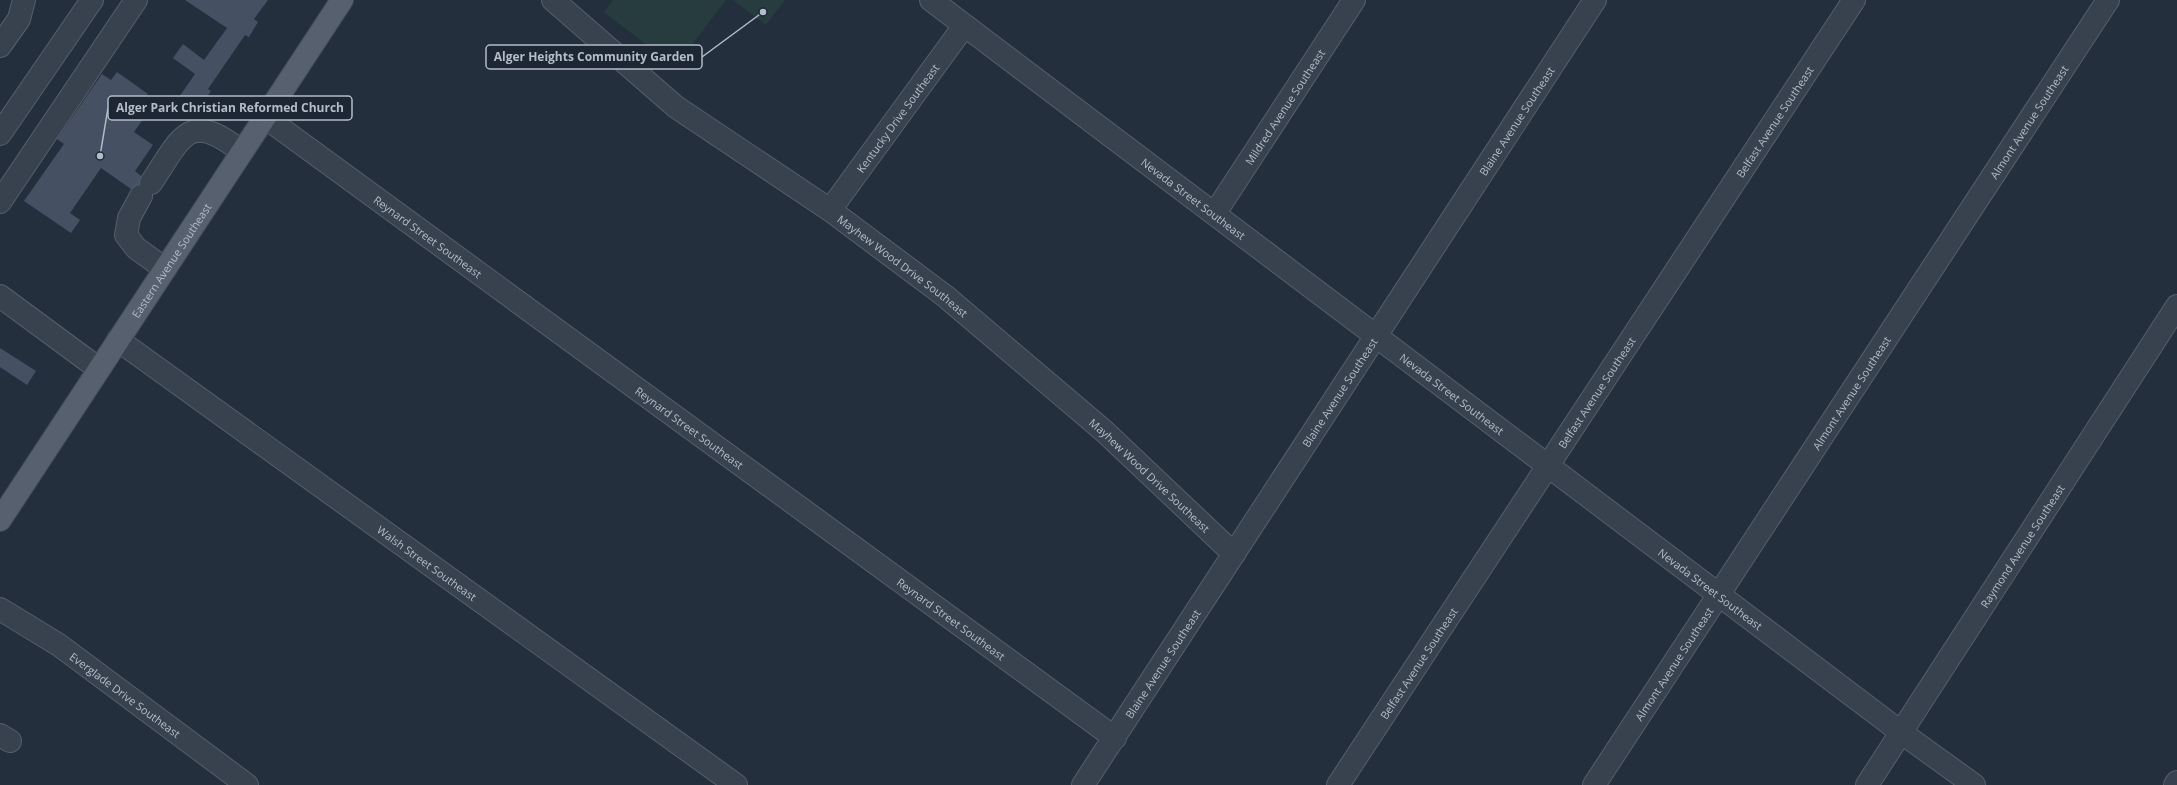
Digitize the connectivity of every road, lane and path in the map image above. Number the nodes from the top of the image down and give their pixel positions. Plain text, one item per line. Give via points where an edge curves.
1 (24, 0) edge
2 (92, 0) edge
3 (136, 0) edge
4 (342, 0) edge
5 (553, 0) edge
6 (932, 0) edge
7 (1354, 0) edge
8 (1595, 0) edge
9 (1854, 0) edge
10 (2108, 0) edge
11 (964, 26) junction
12 (0, 46) edge
13 (265, 117) junction
14 (0, 134) edge
15 (242, 152) junction
16 (0, 202) edge
17 (830, 210) junction
18 (1215, 213) junction
19 (165, 269) junction
20 (0, 296) edge
21 (2177, 306) edge
22 (1376, 336) junction
23 (118, 340) junction
24 (99, 370) junction
25 (1547, 466) junction
26 (0, 520) edge
27 (1234, 554) junction
28 (1719, 594) junction
29 (0, 609) edge
30 (1902, 733) junction
31 (1115, 738) junction
32 (2177, 782) edge
33 (247, 785) edge
34 (736, 785) edge
35 (1083, 785) edge
36 (1338, 785) edge
37 (1594, 785) edge
38 (1867, 785) edge
39 (1974, 785) edge
40 (2175, 785) edge

1 - 12 street via 19,19
2 - 14 street
3 - 16 street
4 - 13 main road, Eastern Avenue Southeast
5 - 17 street, Mayhew Wood Drive Southeast via 676,107
6 - 11 street, Nevada Street Southeast
7 - 18 street, Mildred Avenue Southeast
8 - 22 street, Blaine Avenue Southeast
9 - 25 street, Belfast Avenue Southeast
10 - 28 street, Almont Avenue Southeast
11 - 17 street, Kentucky Drive Southeast
11 - 18 street, Nevada Street Southeast
13 - 15 main road, Eastern Avenue Southeast
13 - 31 street, Reynard Street Southeast
15 - 19 main road, Eastern Avenue Southeast
15 - 19 street via 224,137 203,129 192,131 181,140 146,189 129,218 126,235 136,248
17 - 27 street, Mayhew Wood Drive Southeast via 945,296 1014,353 1060,396 1104,431
18 - 22 street, Nevada Street Southeast
19 - 23 main road, Eastern Avenue Southeast
20 - 24 street
21 - 30 street, Raymond Avenue Southeast
22 - 25 street, Nevada Street Southeast
22 - 27 street, Blaine Avenue Southeast
23 - 24 main road, Eastern Avenue Southeast
23 - 34 street, Walsh Street Southeast
24 - 26 main road, Eastern Avenue Southeast
25 - 28 street, Nevada Street Southeast
25 - 36 street, Belfast Avenue Southeast
27 - 31 street, Blaine Avenue Southeast
28 - 30 street, Nevada Street Southeast
28 - 37 street, Almont Avenue Southeast
29 - 33 street, Everglade Drive Southeast via 59,645
30 - 38 street, Raymond Avenue Southeast
30 - 39 street, Nevada Street Southeast
31 - 35 street, Blaine Avenue Southeast
32 - 40 street

